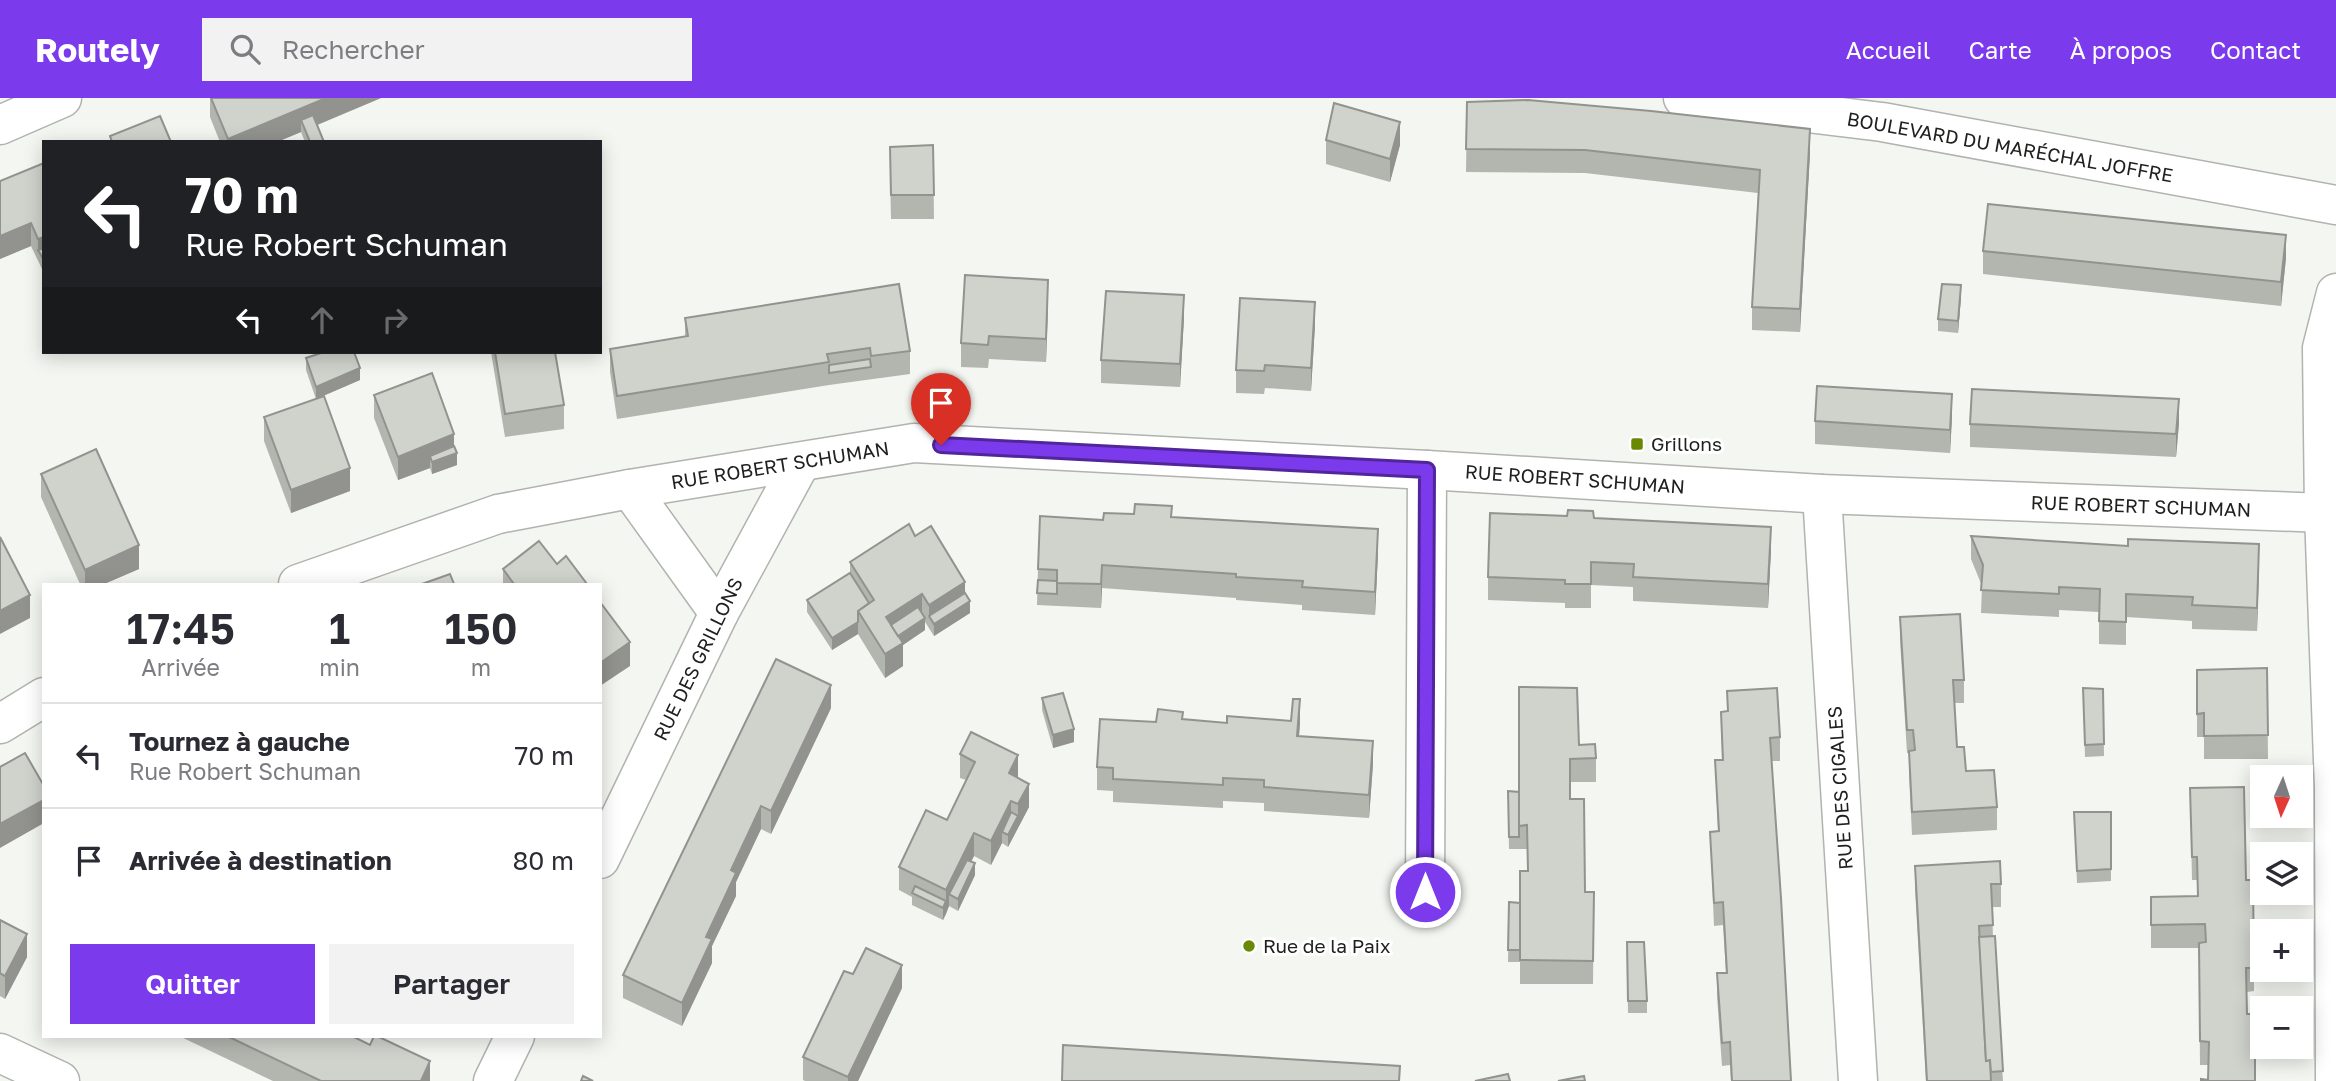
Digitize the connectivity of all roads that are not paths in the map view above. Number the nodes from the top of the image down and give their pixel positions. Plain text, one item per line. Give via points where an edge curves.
1 (62, 98) edge
2 (1684, 98) edge
3 (1884, 110) edge
4 (0, 125) edge
5 (2336, 205) edge
6 (2336, 293) edge
7 (801, 462) junction
8 (1427, 470) junction
9 (630, 489) junction
10 (1822, 495) junction
11 (2323, 513) junction
12 (301, 583) edge
13 (719, 613) junction
14 (42, 698) edge
15 (0, 724) edge
16 (2335, 788) edge
17 (602, 855) edge
18 (1425, 892) dead end
19 (514, 1038) edge
20 (0, 1053) edge
21 (60, 1081) edge
22 (493, 1081) edge
23 (1858, 1081) edge
24 (2335, 1081) edge

1 - 4 street
2 - 3 street, BOULEVARD DU MARÉCHAL JOFFRE
3 - 5 street, BOULEVARD DU MARÉCHAL JOFFRE
6 - 11 street via 2322,348
7 - 8 street, RUE ROBERT SCHUMAN via 914,443
7 - 9 street, RUE ROBERT SCHUMAN
7 - 13 street, RUE DES GRILLONS
8 - 10 street, RUE ROBERT SCHUMAN
8 - 18 street
9 - 12 street, RUE ROBERT SCHUMAN via 499,514
9 - 13 street
10 - 11 street, RUE ROBERT SCHUMAN
10 - 23 street, RUE DES CIGALES
11 - 16 street
13 - 17 street, RUE DES GRILLONS
14 - 15 street
16 - 24 street
19 - 22 street
20 - 21 street

